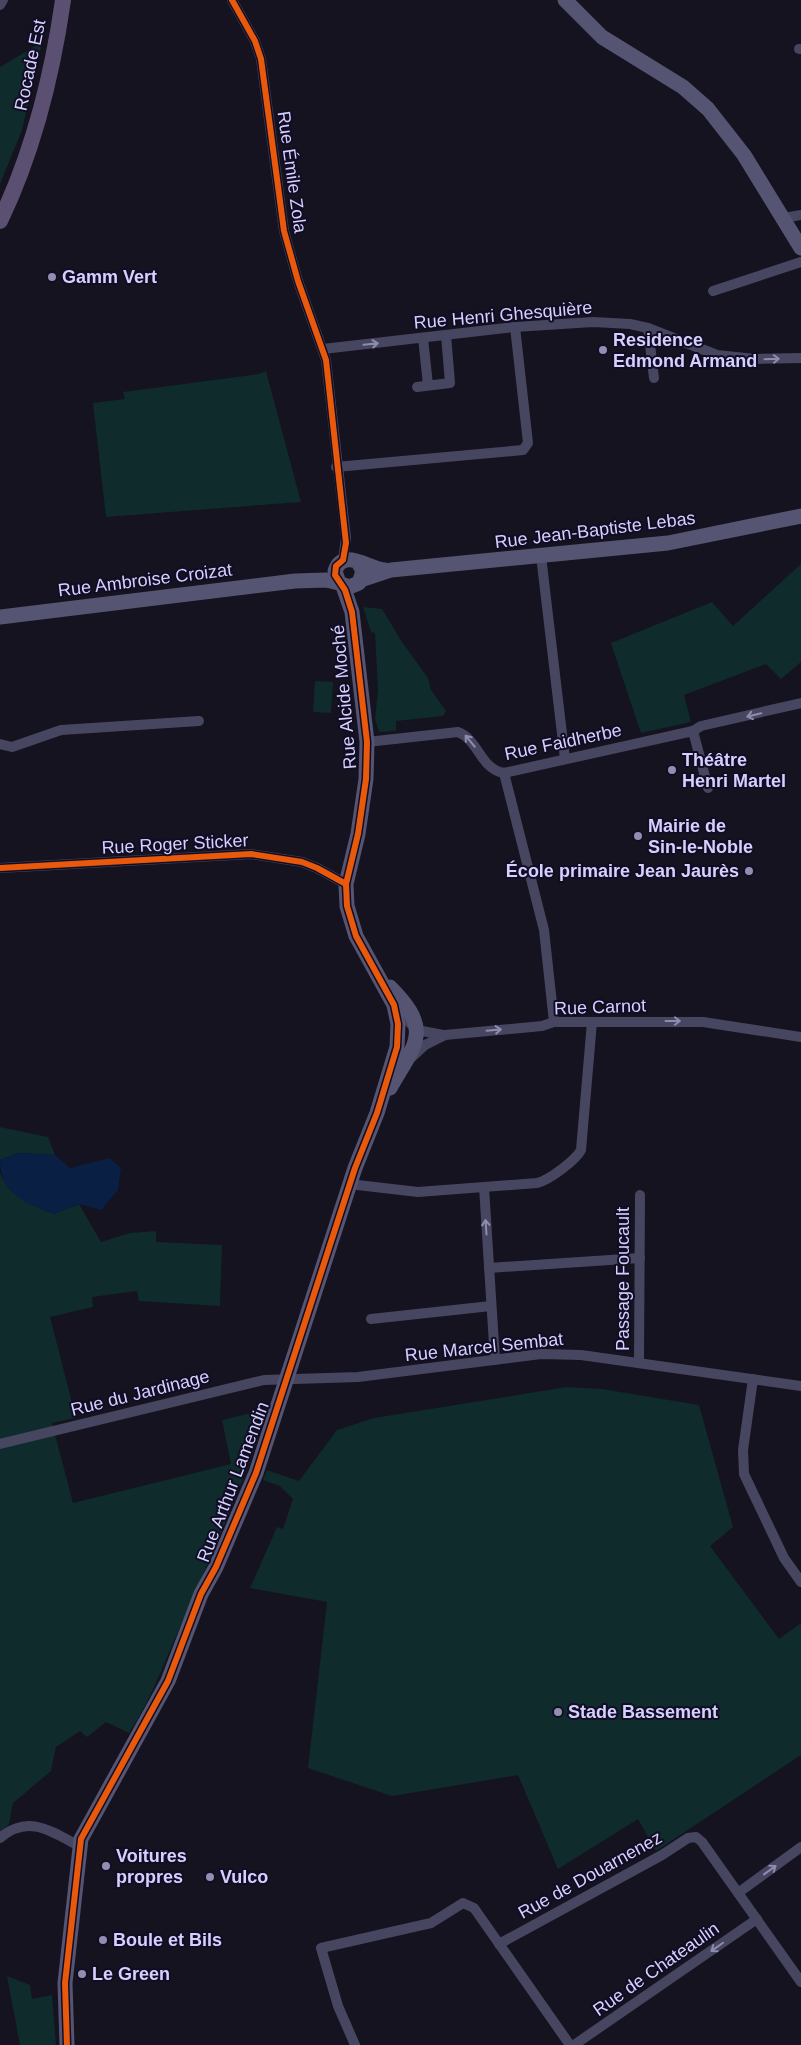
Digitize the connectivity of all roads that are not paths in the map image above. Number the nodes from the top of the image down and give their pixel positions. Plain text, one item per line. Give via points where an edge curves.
1 (3, 0) edge
2 (63, 0) edge
3 (232, 0) edge
4 (565, 0) edge
5 (0, 5) edge
6 (801, 215) edge
7 (784, 218) junction
8 (0, 221) edge
9 (801, 248) edge
10 (801, 262) edge
11 (713, 290) dead end
12 (516, 327) junction
13 (648, 328) junction
14 (446, 335) junction
15 (423, 338) junction
16 (323, 349) junction
17 (801, 358) edge
18 (654, 378) dead end
19 (336, 467) junction
20 (801, 516) edge
21 (541, 556) junction
22 (346, 562) junction
23 (392, 570) junction
24 (295, 581) junction
25 (360, 581) junction
26 (341, 584) junction
27 (0, 616) edge
28 (355, 627) junction
29 (801, 703) edge
30 (199, 721) dead end
31 (693, 731) junction
32 (367, 742) junction
33 (0, 744) edge
34 (564, 759) junction
35 (504, 773) junction
36 (708, 788) dead end
37 (0, 868) edge
38 (346, 884) junction
39 (380, 978) junction
40 (394, 1005) junction
41 (554, 1022) junction
42 (592, 1022) junction
43 (417, 1030) junction
44 (445, 1034) junction
45 (801, 1037) edge
46 (408, 1061) junction
47 (377, 1113) junction
48 (350, 1184) junction
49 (484, 1187) junction
50 (640, 1195) dead end
51 (640, 1258) junction
52 (489, 1268) junction
53 (491, 1306) junction
54 (371, 1320) dead end
55 (495, 1360) junction
56 (639, 1363) junction
57 (288, 1379) junction
58 (753, 1379) junction
59 (801, 1386) edge
60 (0, 1444) edge
61 (801, 1582) edge
62 (0, 1838) edge
63 (79, 1846) junction
64 (801, 1847) edge
65 (738, 1893) junction
66 (757, 1919) junction
67 (499, 1944) junction
68 (801, 1982) edge
69 (68, 2041) edge
70 (354, 2045) edge
71 (572, 2045) edge

1 - 5 street
2 - 8 main road, Rocade Est via 52,68 28,154
3 - 16 street, Rue Émile Zola via 261,59 284,232
4 - 7 street via 602,37 678,84 702,103 733,140
6 - 7 street
7 - 9 street
10 - 11 street
12 - 13 street, Rue Henri Ghesquière via 579,322
12 - 14 street, Rue Henri Ghesquière
12 - 19 street via 526,448
13 -> 17 street, Rue Henri Ghesquière via 717,355 756,359
13 - 18 street
14 - 15 street, Rue Henri Ghesquière
14 - 15 street via 450,383 423,386
16 -> 15 street, Rue Henri Ghesquière
16 - 19 street
19 - 22 street
20 - 21 street, Rue Jean-Baptiste Lebas via 668,543
21 - 23 street, Rue Jean-Baptiste Lebas
21 - 34 street
22 - 23 street, Rue Jean-Baptiste Lebas
22 - 24 street, Rue Ambroise Croizat
22 - 25 street via 363,569
22 - 26 street via 335,575
23 - 25 street, Rue Jean-Baptiste Lebas
24 - 26 street, Rue Ambroise Croizat via 326,580
24 - 27 street, Rue Ambroise Croizat
25 - 26 street via 352,587
25 - 28 street, Rue Alcide Moché
26 - 28 street, Rue Alcide Moché via 351,605
28 - 32 street, Rue Alcide Moché
29 -> 31 street, Rue Faidherbe via 701,726
30 - 33 street via 61,730 12,746
31 - 34 street, Rue Faidherbe
31 - 36 street
35 -> 32 street, Rue Faidherbe via 487,764 470,739 458,732
32 - 38 street, Rue Alcide Moché via 366,778 358,834
34 - 35 street, Rue Faidherbe
35 - 41 street via 544,930
37 - 38 street, Rue Roger Sticker via 251,854 290,859
38 - 39 street, Rue Alcide Moché via 346,906 356,936
39 - 40 street
39 - 43 street via 410,1011
40 - 43 street
40 - 47 street via 398,1024 397,1047
41 - 42 street, Rue Carnot
44 -> 41 street, Rue Carnot via 542,1026
42 -> 45 street, Rue Carnot via 703,1022
42 - 49 street via 579,1155 541,1182
43 - 44 street
43 - 46 street via 417,1040
44 - 46 street, Rue Carnot via 418,1050
46 - 47 street
47 - 48 street, Rue Arthur Lamendin
48 - 49 street via 413,1192
48 - 57 street, Rue Arthur Lamendin
52 -> 49 street
50 - 51 street, Passage Foucault
51 - 52 street
51 - 56 street, Passage Foucault
52 - 53 street
53 - 54 street
53 - 55 street
55 - 56 street, Rue Marcel Sembat via 552,1354
55 - 57 street, Rue Marcel Sembat via 358,1377
56 - 58 street, Rue Marcel Sembat
57 - 60 street, Rue du Jardinage via 264,1380
57 - 63 street, Rue Arthur Lamendin via 256,1473 215,1570 201,1594 172,1672
58 - 59 street, Rue Marcel Sembat
58 - 61 street via 743,1450 744,1474 780,1550
62 - 63 street via 14,1828 33,1826
63 - 69 street, Rue Arthur Lamendin via 65,1984
65 -> 64 street
65 - 66 street
65 - 67 street, Rue de Douarnenez via 696,1837 688,1838
66 - 68 street
66 -> 71 street, Rue de Chateaulin
67 - 70 street via 467,1903 459,1904 425,1924 321,1948 338,2006
67 - 71 street

